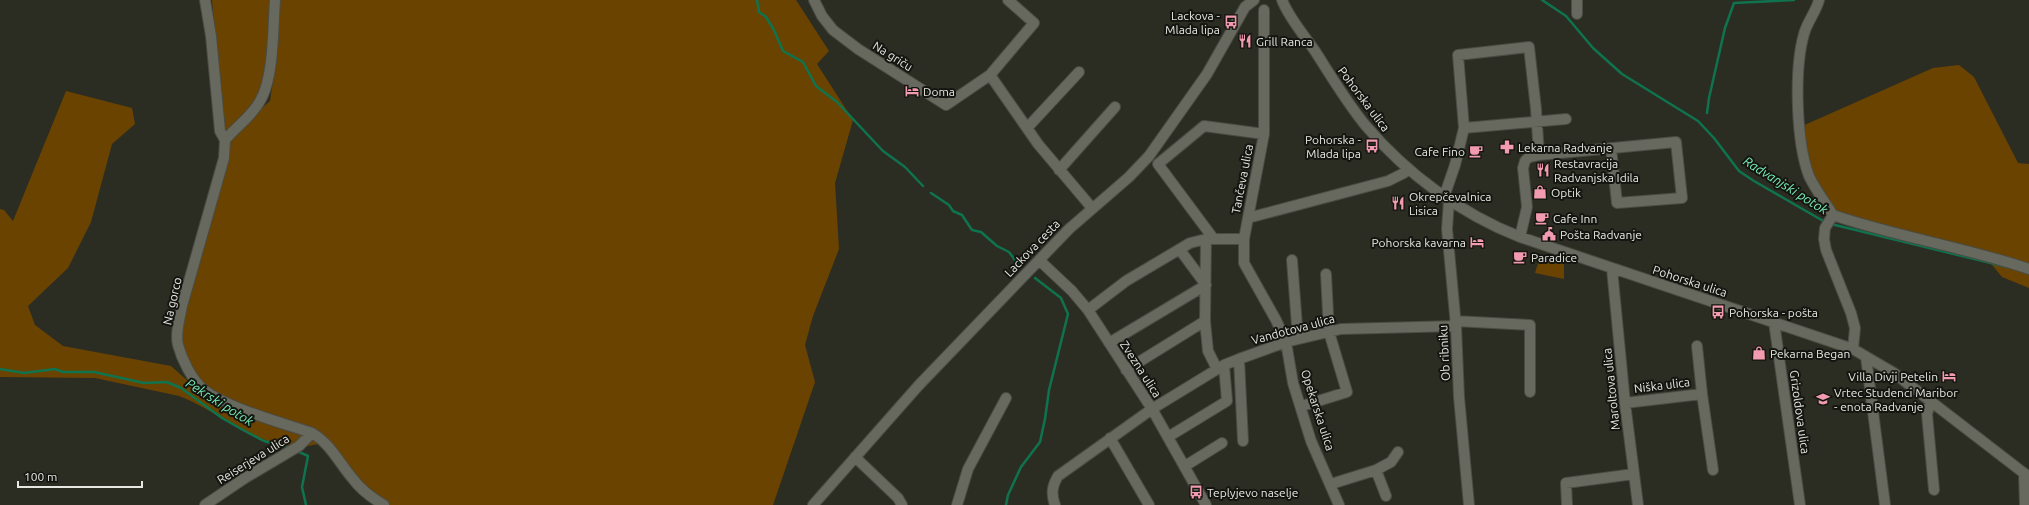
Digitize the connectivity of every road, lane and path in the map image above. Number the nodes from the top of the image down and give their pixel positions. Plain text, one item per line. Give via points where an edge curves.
1 (205, 0) edge
2 (275, 0) edge
3 (814, 0) edge
4 (1008, 0) edge
5 (1577, 0) edge
6 (1819, 0) edge
7 (1250, 1) edge
8 (1280, 1) edge
9 (1264, 10) dead end
10 (1577, 14) dead end
11 (1079, 72) dead end
12 (990, 75) junction
13 (1114, 107) dead end
14 (1566, 119) dead end
15 (1537, 121) junction
16 (1027, 128) junction
17 (1464, 128) junction
18 (1264, 134) junction
19 (224, 140) junction
20 (1611, 148) junction
21 (1539, 155) junction
22 (1408, 169) junction
23 (1059, 170) junction
24 (1447, 199) junction
25 (1092, 208) junction
26 (1831, 217) junction
27 (1248, 218) junction
28 (1210, 238) junction
29 (1520, 238) junction
30 (1244, 239) junction
31 (1180, 250) junction
32 (1039, 260) junction
33 (1292, 260) dead end
34 (1612, 269) junction
35 (2029, 269) edge
36 (1326, 274) dead end
37 (1206, 285) junction
38 (1088, 310) junction
39 (1205, 321) junction
40 (1774, 322) junction
41 (1455, 324) junction
42 (1329, 332) junction
43 (1298, 339) junction
44 (1286, 342) junction
45 (1109, 343) junction
46 (1697, 346) dead end
47 (1853, 349) junction
48 (1866, 357) junction
49 (1239, 359) junction
50 (1221, 367) junction
51 (1126, 370) junction
52 (1530, 392) dead end
53 (1702, 394) junction
54 (1006, 398) dead end
55 (1931, 400) junction
56 (1625, 402) junction
57 (1302, 406) junction
58 (1152, 409) junction
59 (312, 433) junction
60 (1168, 437) junction
61 (1110, 438) junction
62 (1243, 441) dead end
63 (1222, 443) dead end
64 (1398, 452) dead end
65 (855, 458) junction
66 (1185, 466) junction
67 (1376, 470) junction
68 (1713, 470) dead end
69 (1634, 474) junction
70 (2026, 475) edge
71 (1331, 484) junction
72 (1934, 490) dead end
73 (1386, 496) dead end
74 (205, 505) edge
75 (384, 505) edge
76 (813, 505) edge
77 (902, 505) edge
78 (957, 505) edge
79 (1055, 505) edge
80 (1149, 505) edge
81 (1206, 505) edge
82 (1339, 505) edge
83 (1469, 505) edge
84 (1568, 505) edge
85 (1638, 505) edge
86 (1800, 505) edge
87 (1885, 505) edge
88 (2025, 505) edge

1 - 19 street, Na gorco via 220,131
2 - 19 street via 270,65 265,89 252,111
3 - 12 street, Na griču via 833,30 858,49 946,105
4 - 12 street, Na griču via 1034,23
5 - 10 street
6 - 26 street via 1804,33 1798,86 1800,128 1810,177
7 - 25 street, Lackova cesta via 1207,74 1149,156 1129,177
8 - 22 street, Pohorska ulica via 1360,118
9 - 18 street, Tančeva ulica
11 - 16 street
12 - 16 street
13 - 23 street
14 - 15 street
15 - 17 street
15 - 17 street via 1529,47 1458,55
15 - 21 street
16 - 23 street
17 - 24 street
18 - 27 street, Tančeva ulica
18 - 28 street via 1204,126 1158,164
19 - 59 street, Na gorco via 224,158 182,306 177,331 178,345 194,378 203,389 226,402
20 - 20 street via 1617,203 1682,198 1676,142
20 - 21 street
21 - 29 street via 1525,161 1523,168 1527,206
22 - 24 street, Pohorska ulica
22 - 27 street via 1388,181
23 - 25 street
24 - 29 street, Pohorska ulica
24 - 41 street, Ob ribniku
25 - 32 street, Lackova cesta
26 - 35 street
26 - 47 street via 1825,228 1824,239 1855,328
27 - 30 street, Tančeva ulica
28 - 30 street
28 - 31 street via 1190,243
28 - 37 street
29 - 34 street, Pohorska ulica
30 - 44 street, Tančeva ulica via 1244,263
31 - 37 street
31 - 38 street via 1126,281
32 - 38 street, Zvezna ulica
32 - 65 street, Lackova cesta via 919,384
33 - 43 street
34 - 40 street, Pohorska ulica
34 - 56 street, Maroltova ulica
36 - 42 street
37 - 39 street
37 - 45 street
38 - 45 street, Zvezna ulica
39 - 50 street via 1208,351
39 - 51 street
40 - 47 street, Pohorska ulica
40 - 86 street, Grizoldova ulica
41 - 42 street, Vandotova ulica via 1341,329
41 - 52 street, Vandotova ulica via 1530,325
41 - 83 street, Ob ribniku
42 - 43 street, Vandotova ulica
42 - 57 street via 1348,392
43 - 44 street, Vandotova ulica
44 - 49 street, Vandotova ulica
44 - 57 street, Opekarska ulica via 1293,384
45 - 51 street, Zvezna ulica
46 - 53 street, Niška ulica
47 - 48 street, Pohorska ulica
48 - 55 street, Pohorska ulica via 1894,373
48 - 87 street
49 - 50 street, Vandotova ulica
49 - 62 street
50 - 58 street, Vandotova ulica
50 - 60 street via 1227,401
51 - 58 street, Zvezna ulica
53 - 56 street, Niška ulica
53 - 68 street, Niška ulica
54 - 78 street via 968,469
55 - 70 street, Pohorska ulica
55 - 72 street via 1927,414
56 - 69 street, Maroltova ulica
57 - 71 street, Opekarska ulica via 1311,441
58 - 60 street, Zvezna ulica
58 - 61 street, Vandotova ulica
59 - 74 street, Reiserjeva ulica via 299,446
59 - 75 street, Na gorco via 324,440 364,491
60 - 66 street, Zvezna ulica
61 - 79 street, Vandotova ulica via 1058,476 1052,495
61 - 80 street
63 - 66 street
64 - 67 street via 1391,462
65 - 76 street, Lackova cesta
65 - 77 street via 898,498
66 - 81 street, Zvezna ulica
67 - 71 street
67 - 73 street
69 - 84 street via 1566,483
69 - 85 street, Maroltova ulica
70 - 88 street
71 - 82 street, Opekarska ulica

